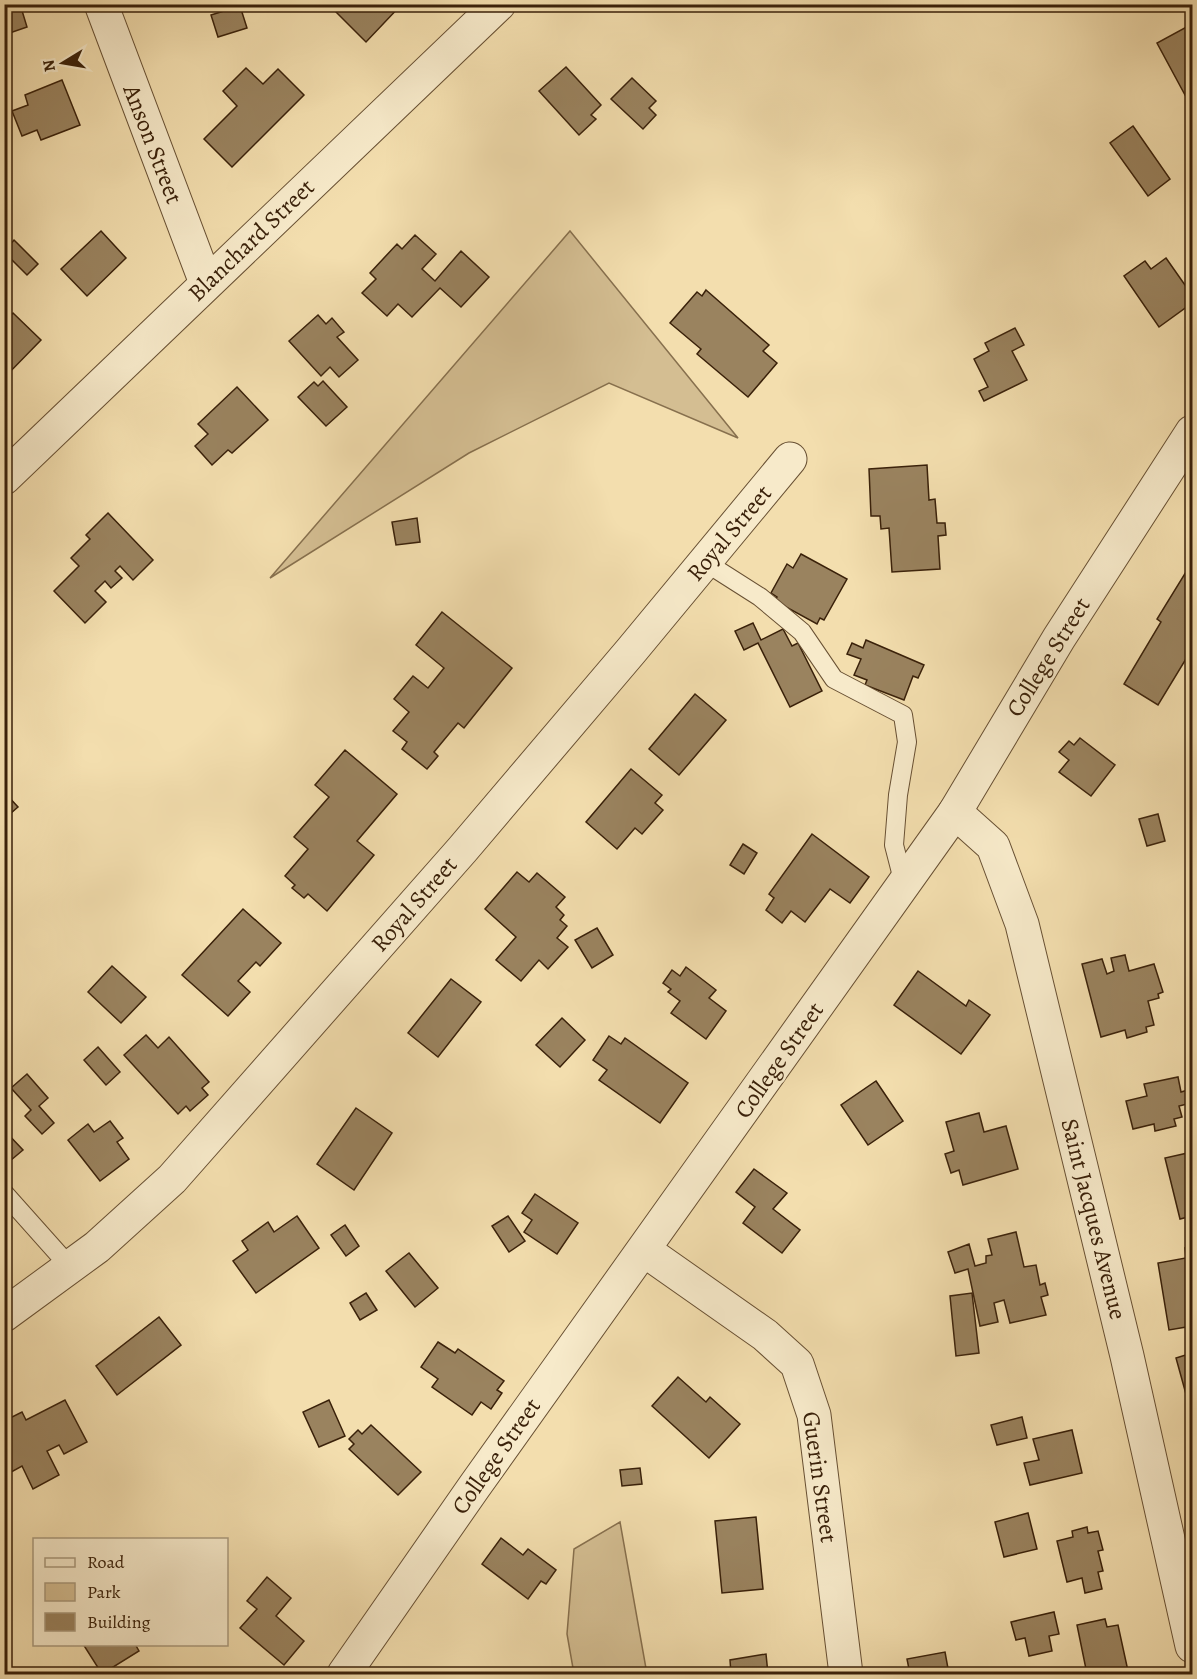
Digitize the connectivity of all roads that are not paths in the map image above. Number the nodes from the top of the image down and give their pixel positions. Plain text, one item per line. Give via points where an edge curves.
1 (101, 4) edge
2 (499, 4) edge
3 (206, 283) junction
4 (1192, 432) edge
5 (790, 459) dead end
6 (4, 478) edge
7 (705, 562) junction
8 (955, 812) junction
9 (904, 884) junction
10 (4, 1193) edge
11 (644, 1250) junction
12 (70, 1267) junction
13 (4, 1315) edge
14 (1192, 1646) edge
15 (344, 1674) edge
16 (846, 1674) edge

1 - 3 street, Anson Street
2 - 3 street, Blanchard Street
3 - 6 street, Blanchard Street
4 - 8 street, College Street via 1059,638
5 - 7 street, Royal Street
7 - 9 lane via 760,597 802,632 834,679 903,715 907,742 894,845
7 - 12 street, Royal Street via 462,850 172,1179
8 - 9 street, College Street
8 - 14 street, Saint Jacques Avenue via 993,846 1022,924 1127,1356
9 - 11 street, College Street
10 - 12 lane
11 - 15 street, College Street
11 - 16 street, Guerin Street via 765,1335 797,1364 814,1415
12 - 13 street, Royal Street

